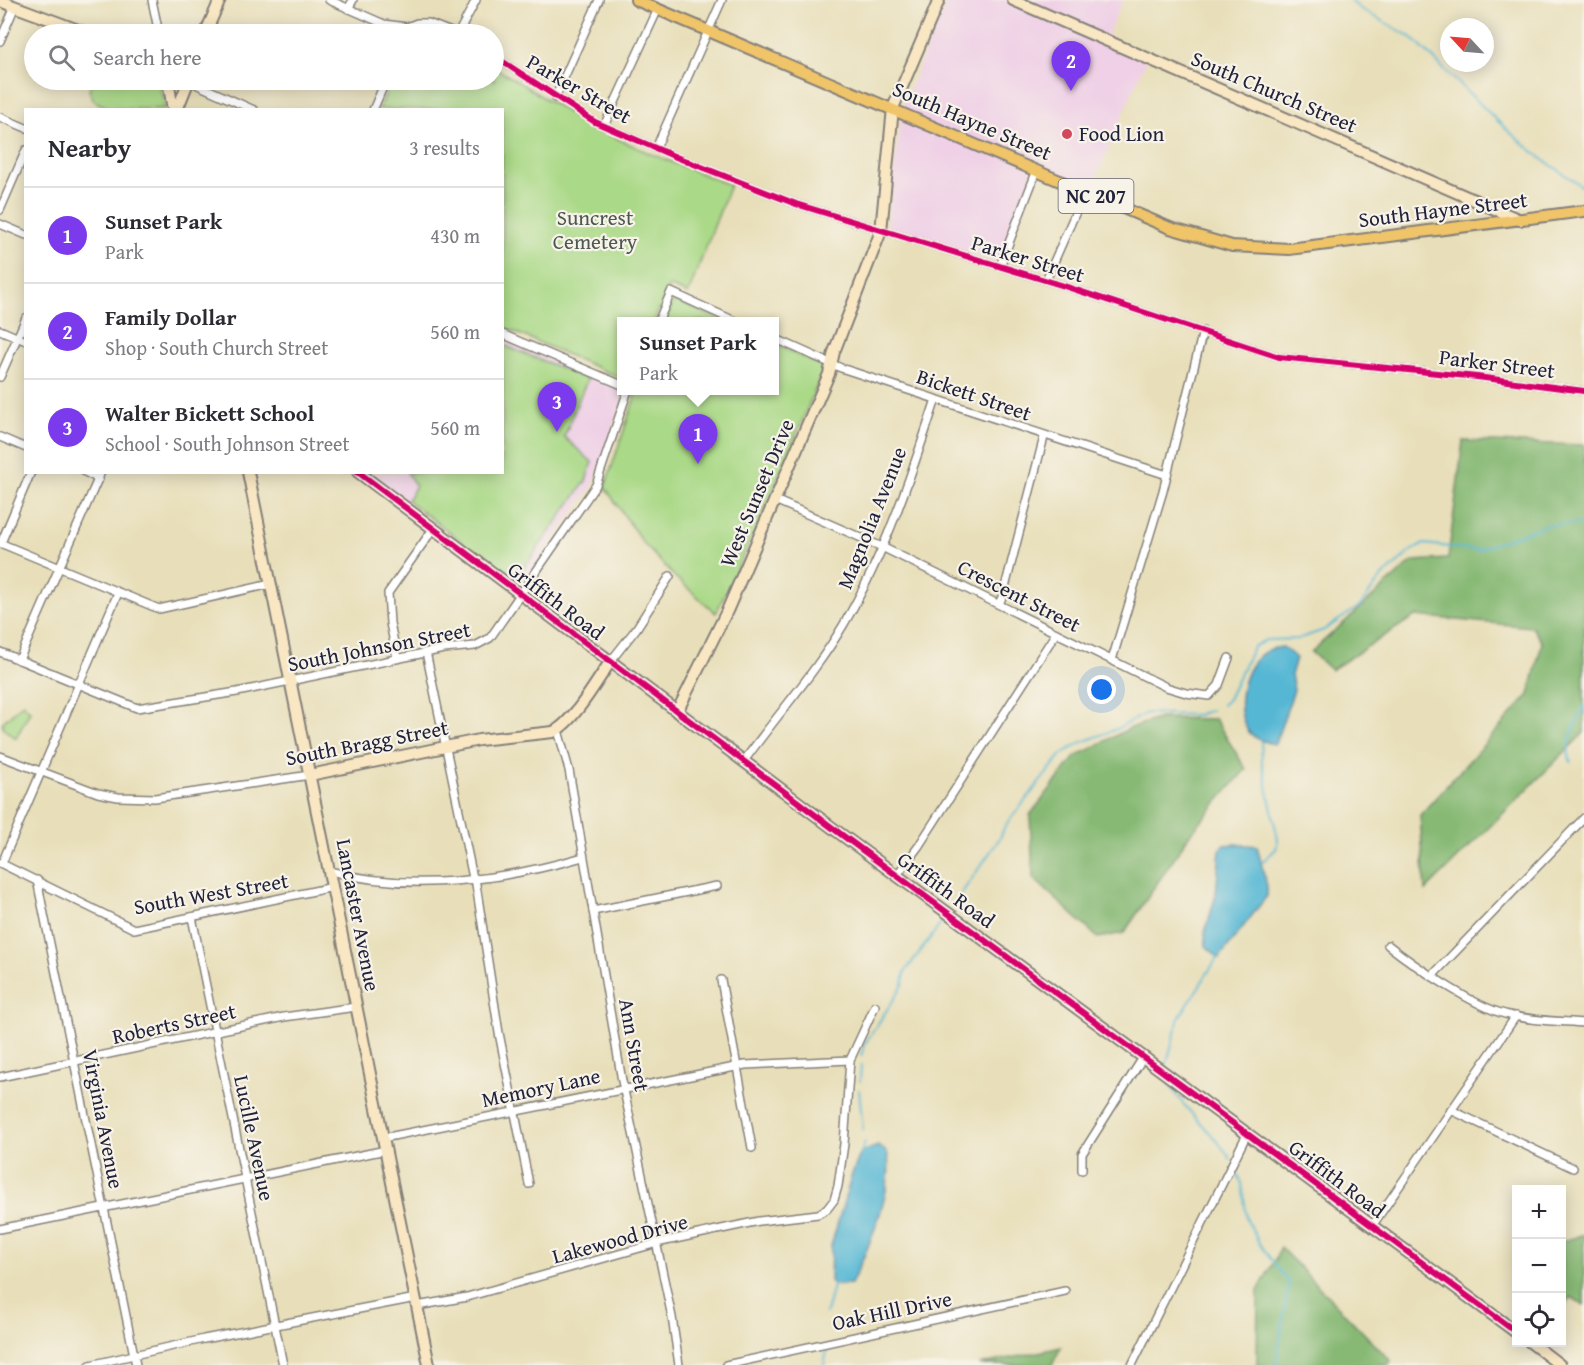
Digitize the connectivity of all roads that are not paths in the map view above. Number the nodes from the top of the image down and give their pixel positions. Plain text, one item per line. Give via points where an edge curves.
1 (152, 0) edge
2 (220, 0) edge
3 (329, 0) edge
4 (353, 0) edge
5 (476, 0) edge
6 (599, 0) edge
7 (636, 0) edge
8 (722, 0) edge
9 (939, 0) edge
10 (1013, 0) edge
11 (0, 1) edge
12 (15, 6) junction
13 (348, 9) junction
14 (658, 9) junction
15 (63, 24) edge
16 (157, 24) edge
17 (209, 24) edge
18 (384, 24) edge
19 (416, 24) edge
20 (431, 24) edge
21 (463, 24) edge
22 (708, 31) junction
23 (0, 41) edge
24 (504, 63) edge
25 (170, 90) edge
26 (188, 90) edge
27 (210, 90) edge
28 (382, 90) edge
29 (555, 98) junction
30 (175, 108) edge
31 (176, 108) edge
32 (250, 108) edge
33 (374, 108) edge
34 (893, 108) junction
35 (0, 117) edge
36 (604, 126) junction
37 (24, 127) edge
38 (656, 148) junction
39 (24, 155) edge
40 (1037, 170) junction
41 (1084, 191) junction
42 (0, 210) edge
43 (1584, 211) edge
44 (1520, 220) junction
45 (0, 224) edge
46 (881, 231) junction
47 (24, 234) edge
48 (999, 266) junction
49 (1046, 280) junction
50 (660, 317) edge
51 (728, 317) edge
52 (24, 322) edge
53 (0, 330) edge
54 (1203, 331) junction
55 (504, 335) edge
56 (17, 337) junction
57 (24, 340) edge
58 (779, 340) edge
59 (832, 364) junction
60 (0, 376) edge
61 (617, 383) edge
62 (1584, 391) edge
63 (626, 395) edge
64 (936, 399) junction
65 (0, 437) edge
66 (1044, 437) junction
67 (24, 447) edge
68 (30, 474) edge
69 (248, 474) edge
70 (361, 474) edge
71 (1167, 475) junction
72 (100, 476) edge
73 (776, 500) junction
74 (433, 529) junction
75 (0, 543) edge
76 (882, 547) junction
77 (58, 568) junction
78 (670, 576) dead end
79 (271, 584) junction
80 (118, 593) junction
81 (520, 596) junction
82 (999, 604) junction
83 (1056, 633) junction
84 (0, 652) edge
85 (426, 652) junction
86 (398, 658) junction
87 (1229, 658) dead end
88 (19, 660) junction
89 (1112, 660) junction
90 (610, 662) junction
91 (291, 681) junction
92 (76, 685) junction
93 (677, 712) junction
94 (558, 730) junction
95 (447, 747) junction
96 (0, 756) edge
97 (744, 761) junction
98 (39, 771) junction
99 (310, 775) junction
100 (1584, 818) edge
101 (583, 857) junction
102 (1, 863) edge
103 (330, 871) junction
104 (897, 874) junction
105 (474, 878) junction
106 (38, 880) junction
107 (717, 886) dead end
108 (333, 888) junction
109 (593, 911) junction
110 (192, 917) junction
111 (1388, 945) dead end
112 (1432, 975) junction
113 (721, 980) dead end
114 (875, 1006) dead end
115 (356, 1007) junction
116 (1516, 1016) junction
117 (1584, 1023) edge
118 (215, 1032) junction
119 (1144, 1056) junction
120 (850, 1060) junction
121 (74, 1061) junction
122 (737, 1066) junction
123 (0, 1077) edge
124 (625, 1088) junction
125 (516, 1109) junction
126 (1451, 1110) junction
127 (1247, 1134) junction
128 (384, 1144) junction
129 (752, 1148) dead end
130 (1573, 1168) dead end
131 (1082, 1170) dead end
132 (245, 1178) junction
133 (529, 1184) dead end
134 (104, 1208) junction
135 (1372, 1226) junction
136 (0, 1229) edge
137 (657, 1243) junction
138 (1065, 1291) dead end
139 (417, 1302) junction
140 (275, 1326) junction
141 (1512, 1329) edge
142 (1537, 1347) edge
143 (134, 1355) junction
144 (90, 1365) edge
145 (136, 1365) edge
146 (283, 1365) edge
147 (429, 1365) edge
148 (679, 1365) edge
149 (726, 1365) edge
150 (1132, 1365) edge
151 (1560, 1365) edge

1 - 16 street
2 - 17 street
3 - 13 street
4 - 13 street
5 - 21 street
6 - 29 street
7 - 14 main road, South Hayne Street / NC 207
8 - 22 street
9 - 34 street, West Sunset Drive
10 - 44 street, South Church Street
11 - 12 street
12 - 15 street
12 - 23 street
13 - 18 street
14 - 22 main road, South Hayne Street / NC 207
14 - 36 street
19 - 20 street
22 - 34 main road, South Hayne Street / NC 207
22 - 38 street
24 - 29 street, Parker Street
25 - 30 street
26 - 31 street
27 - 32 street
28 - 33 street
29 - 36 street, Parker Street
34 - 40 main road, South Hayne Street / NC 207
34 - 46 street, West Sunset Drive
35 - 37 street
36 - 38 street, Parker Street
38 - 46 street, Parker Street via 796,204
39 - 42 street
40 - 41 main road, South Hayne Street / NC 207
40 - 48 street
41 - 44 main road, South Hayne Street / NC 207 via 1185,233 1232,246 1261,248 1308,247
41 - 49 street
43 - 44 main road, South Hayne Street / NC 207
45 - 47 street
46 - 48 street, Parker Street
46 - 59 street, West Sunset Drive
48 - 49 street, Parker Street
49 - 54 street, Parker Street
50 - 51 street via 671,292
52 - 56 street
53 - 56 street
54 - 62 street, Parker Street via 1279,357
54 - 71 street
55 - 61 street
56 - 57 street
56 - 60 street
58 - 59 street, Bickett Street
59 - 64 street, Bickett Street
59 - 73 street, West Sunset Drive
63 - 81 street, South Johnson Street via 596,485
64 - 66 street, Bickett Street
64 - 76 street, Magnolia Avenue
65 - 67 street
66 - 71 street, Bickett Street
66 - 82 street
68 - 75 street
69 - 79 street, Lancaster Avenue
70 - 74 street, Griffith Road
71 - 89 street
72 - 77 street
73 - 76 street, Crescent Street
73 - 93 street, West Sunset Drive
74 - 81 street, Griffith Road
74 - 86 street via 388,593
75 - 77 street
76 - 82 street, Crescent Street
76 - 97 street, Magnolia Avenue via 828,649
77 - 80 street
77 - 88 street
78 - 90 street
79 - 80 street via 159,609
79 - 91 street, Lancaster Avenue
80 - 92 street
81 - 85 street, South Johnson Street via 483,643
81 - 90 street, Griffith Road
82 - 83 street, Crescent Street
83 - 89 street, Crescent Street
83 - 104 street
84 - 88 street, South Johnson Street
85 - 86 street, South Johnson Street
85 - 95 street
86 - 91 street, South Johnson Street
87 - 89 street, Crescent Street via 1219,685 1209,696 1166,687
88 - 92 street, South Johnson Street
90 - 93 street, Griffith Road
90 - 94 street
91 - 92 street, South Johnson Street via 137,708
91 - 99 street, Lancaster Avenue
92 - 98 street
93 - 97 street, Griffith Road
94 - 95 street, South Bragg Street
94 - 101 street, Ann Street via 569,770
95 - 99 street, South Bragg Street
95 - 105 street
96 - 98 street, South Bragg Street
97 - 104 street, Griffith Road
98 - 99 street, South Bragg Street via 98,793 155,798
98 - 102 street
99 - 103 street, Lancaster Avenue
100 - 112 street
101 - 105 street
101 - 109 street, Ann Street
102 - 106 street, South West Street
103 - 105 street via 385,882
103 - 108 street, Lancaster Avenue
104 - 119 street, Griffith Road
105 - 125 street
106 - 110 street, South West Street via 134,929
106 - 121 street, Virginia Avenue
107 - 109 street
108 - 110 street, South West Street
108 - 115 street, Lancaster Avenue
109 - 124 street, Ann Street
110 - 118 street, Lucille Avenue
111 - 112 street
112 - 116 street via 1488,1008
113 - 122 street
114 - 120 street
115 - 118 street, Roberts Street
115 - 128 street, Lancaster Avenue
116 - 117 street
116 - 126 street
118 - 121 street, Roberts Street
118 - 132 street, Lucille Avenue
119 - 127 street, Griffith Road
119 - 131 street via 1083,1154
120 - 122 street, Memory Lane
120 - 137 street, Lakewood Drive via 844,1144 831,1206 818,1214 759,1221
121 - 123 street, Roberts Street
121 - 134 street, Virginia Avenue
122 - 124 street, Memory Lane
122 - 129 street
124 - 125 street, Memory Lane
124 - 137 street, Ann Street
125 - 128 street, Memory Lane
125 - 133 street
126 - 130 street
126 - 135 street
127 - 135 street, Griffith Road
127 - 150 street
128 - 132 street, Memory Lane
128 - 139 street, Lancaster Avenue
132 - 134 street, Memory Lane
132 - 140 street, Lucille Avenue
134 - 136 street, Memory Lane
134 - 143 street, Virginia Avenue
135 - 141 street, Griffith Road
137 - 139 street, Lakewood Drive via 478,1294
137 - 148 street, Ann Street
138 - 149 street, Oak Hill Drive
139 - 140 street, Lakewood Drive
139 - 147 street, Lancaster Avenue
140 - 143 street, Lakewood Drive
140 - 146 street, Lucille Avenue
142 - 151 street
143 - 144 street, Lakewood Drive
143 - 145 street, Virginia Avenue

